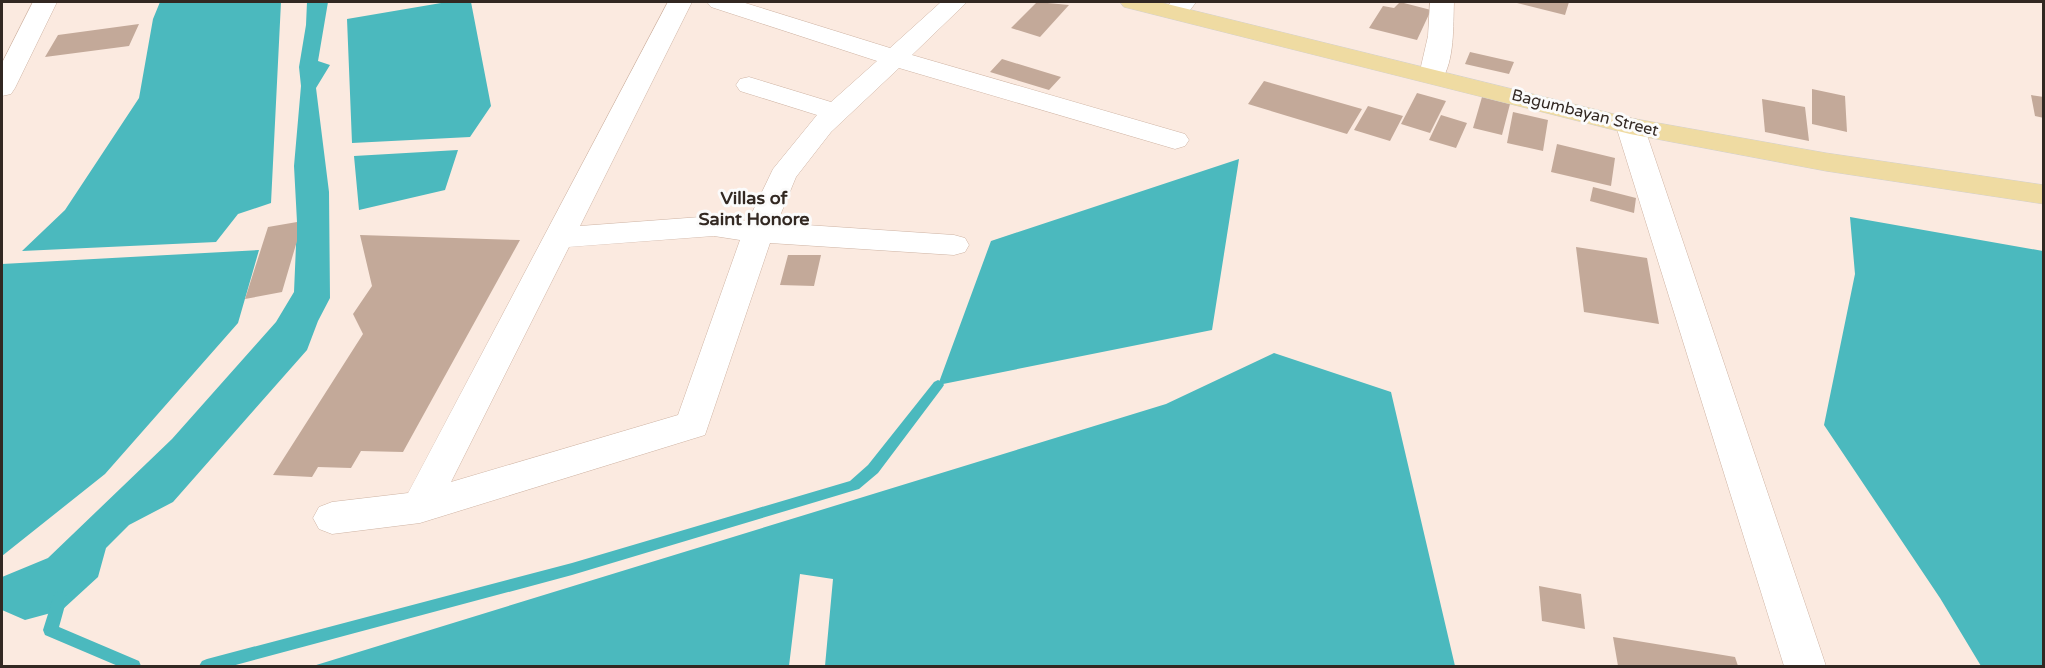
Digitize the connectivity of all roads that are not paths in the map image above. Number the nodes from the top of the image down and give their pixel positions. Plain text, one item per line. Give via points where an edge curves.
1 (45, 2) edge
2 (680, 2) edge
3 (719, 2) edge
4 (955, 2) edge
5 (1132, 2) edge
6 (1443, 2) edge
7 (1179, 7) edge
8 (894, 58) junction
9 (1432, 75) junction
10 (749, 85) dead end
11 (2, 88) edge
12 (836, 112) junction
13 (1630, 126) junction
14 (1175, 140) dead end
15 (2043, 195) edge
16 (758, 232) junction
17 (556, 238) junction
18 (954, 246) dead end
19 (420, 507) junction
20 (332, 518) dead end
21 (1805, 666) edge

1 - 11 street
2 - 17 street
3 - 8 street
4 - 8 street
5 - 7 main road, Bagumbayan Street
6 - 9 street
7 - 9 main road, Bagumbayan Street via 1286,42
8 - 12 street
8 - 14 street
9 - 13 main road, Bagumbayan Street
10 - 12 street
12 - 16 street via 783,175
13 - 15 main road, Bagumbayan Street via 1826,162
13 - 21 street
16 - 17 street via 714,226
16 - 18 street
16 - 19 street via 692,425
17 - 19 street
19 - 20 street

